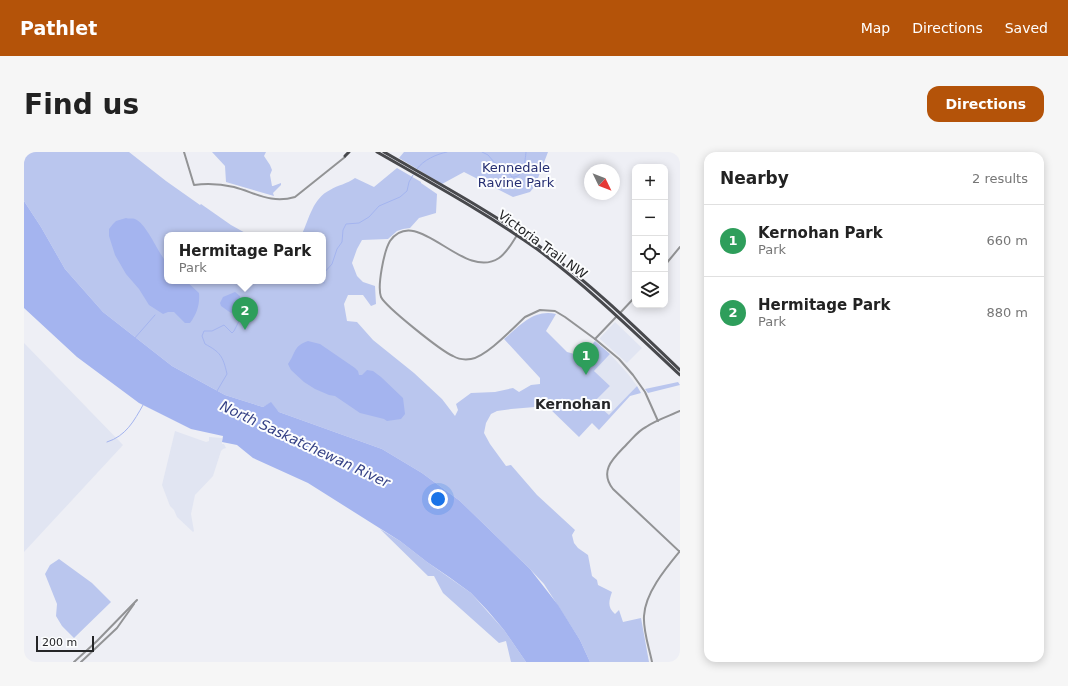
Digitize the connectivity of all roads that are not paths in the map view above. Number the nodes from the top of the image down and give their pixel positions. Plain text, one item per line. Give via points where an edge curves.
1 (184, 152) edge
2 (350, 152) edge
3 (377, 152) edge
4 (385, 153) edge
5 (345, 156) joint
6 (407, 167) junction
7 (518, 234) junction
8 (680, 247) edge
9 (668, 261) edge
10 (632, 300) edge
11 (618, 315) junction
12 (596, 339) junction
13 (680, 370) edge
14 (680, 375) edge
15 (680, 411) edge
16 (658, 421) junction
17 (680, 552) edge
18 (74, 662) edge
19 (81, 662) edge
20 (652, 662) edge

1 - 5 street via 194,185 216,184 233,187 273,200 295,197
2 - 5 main road
3 - 6 main road, Victoria Trail NW
4 - 6 main road, Victoria Trail NW
6 - 7 main road, Victoria Trail NW
7 - 11 main road, Victoria Trail NW
7 - 12 street via 500,257 482,263 468,260 418,232 399,233 387,246 379,283 381,297 391,309 443,350 458,358 470,359 483,354 526,317 540,310 559,313
8 - 9 street
10 - 11 street
11 - 12 street
11 - 13 main road, Victoria Trail NW
11 - 14 main road, Victoria Trail NW
12 - 16 street via 619,358 633,374
15 - 16 street
16 - 17 street via 640,430 611,462 607,477 613,489
17 - 20 street via 650,593 645,606 644,618
18 - 19 street via 137,600 117,628

